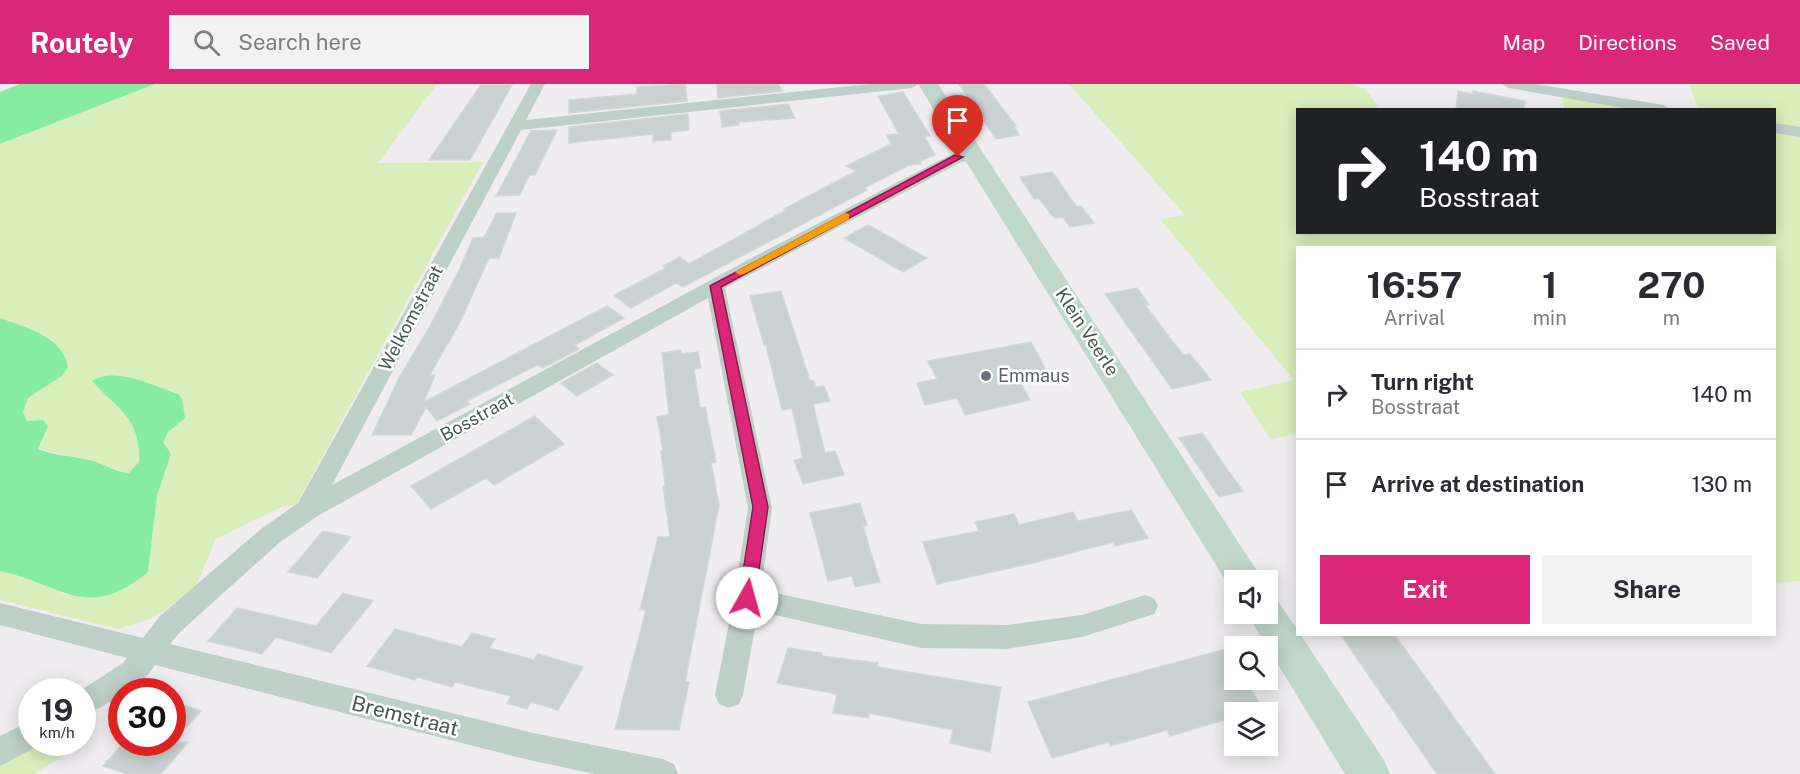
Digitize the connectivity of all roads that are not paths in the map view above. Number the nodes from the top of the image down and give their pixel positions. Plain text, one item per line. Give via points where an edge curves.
1 (538, 84) edge
2 (912, 84) edge
3 (928, 84) edge
4 (1509, 84) edge
5 (1652, 108) edge
6 (514, 126) junction
7 (1776, 128) edge
8 (1800, 132) edge
9 (973, 156) junction
10 (715, 286) junction
11 (307, 510) junction
12 (1239, 570) edge
13 (747, 598) junction
14 (1145, 606) dead end
15 (0, 614) edge
16 (1272, 624) edge
17 (149, 652) junction
18 (729, 695) dead end
19 (96, 696) edge
20 (18, 742) edge
21 (0, 752) edge
22 (663, 774) edge
23 (1369, 774) edge

1 - 6 street, Welkomstraat
2 - 6 street
3 - 9 main road, Klein Veerle
4 - 5 street
6 - 11 street, Welkomstraat
7 - 8 street
9 - 10 street, Bosstraat via 958,157
9 - 12 main road, Klein Veerle
10 - 11 street, Bosstraat
10 - 13 street via 760,507
11 - 17 street, Bosstraat via 270,536 170,624
13 - 14 street via 921,636 1006,637 1082,626
13 - 18 street
15 - 17 street
16 - 23 main road
17 - 19 street, Bosstraat via 133,672
17 - 22 street, Bremstraat via 529,746
20 - 21 street

